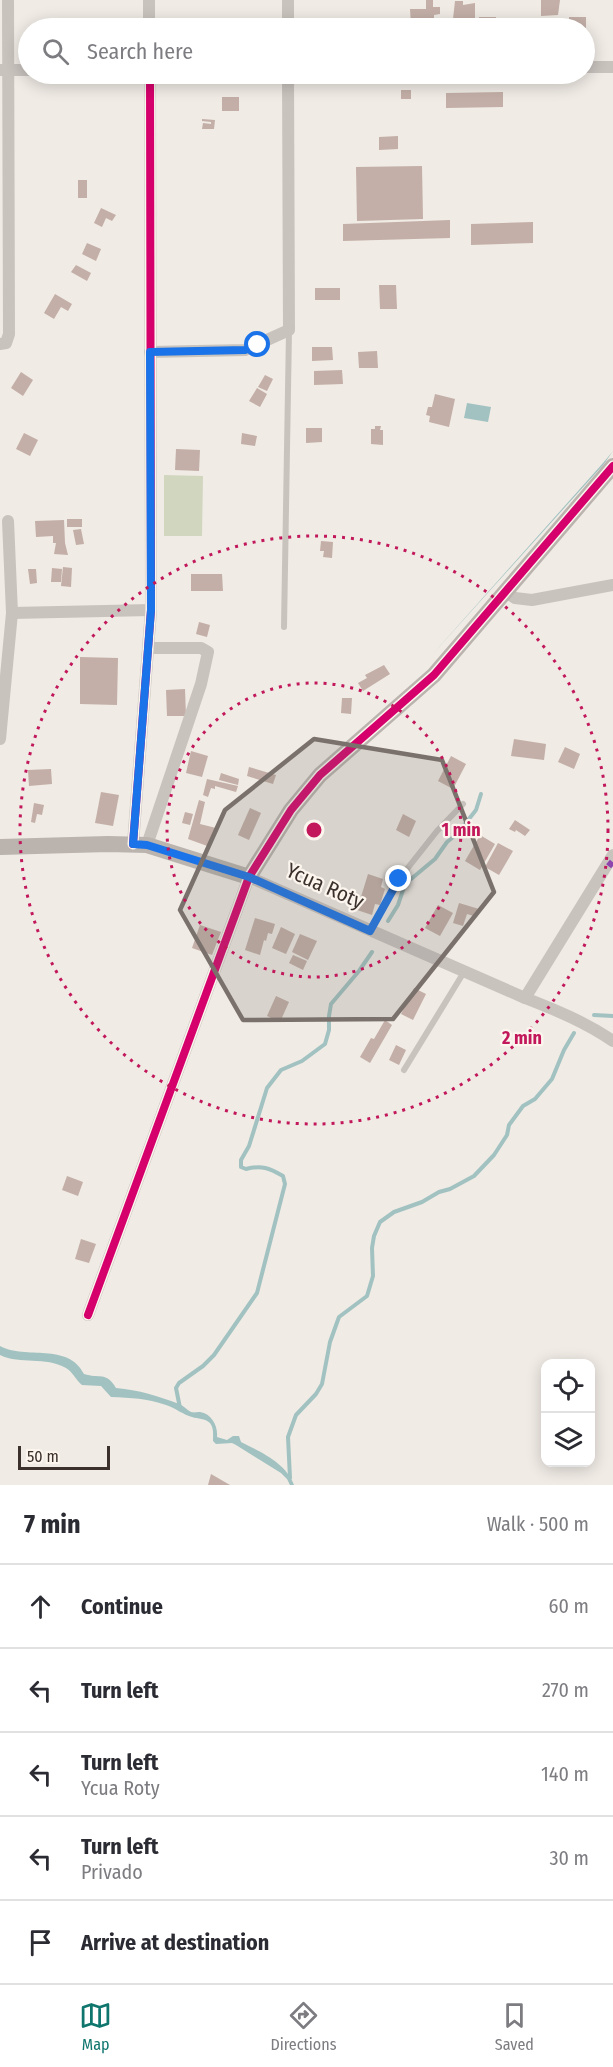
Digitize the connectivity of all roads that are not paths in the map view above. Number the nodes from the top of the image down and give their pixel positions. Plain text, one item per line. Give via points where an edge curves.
1 (8, 0) edge
2 (149, 0) edge
3 (288, 0) edge
4 (149, 18) edge
5 (288, 18) edge
6 (595, 67) edge
7 (613, 67) edge
8 (4, 70) edge
9 (150, 84) edge
10 (288, 84) edge
11 (288, 330) junction
12 (0, 344) edge
13 (150, 352) junction
14 (613, 466) edge
15 (9, 521) dead end
16 (613, 585) edge
17 (506, 592) junction
18 (151, 610) junction
19 (12, 613) junction
20 (284, 627) dead end
21 (149, 648) junction
22 (0, 739) edge
23 (463, 804) dead end
24 (140, 844) junction
25 (0, 847) edge
26 (613, 855) edge
27 (249, 877) junction
28 (370, 931) junction
29 (464, 972) junction
30 (525, 998) junction
31 (613, 1041) edge
32 (404, 1070) dead end
33 (88, 1315) dead end

1 - 8 street
2 - 4 street
3 - 5 street
6 - 7 street
8 - 12 street via 9,334 6,342
9 - 13 street
10 - 11 street
11 - 13 street via 245,350
11 - 20 lane
13 - 18 street
14 - 17 street
15 - 19 street
16 - 17 street via 532,600 515,598
17 - 27 street via 434,675 320,775 291,810
18 - 19 street
18 - 21 street
19 - 22 street
21 - 24 street
21 - 24 street via 201,648 208,652 208,658
23 - 28 lane via 399,879
24 - 25 street, Ycua Roty
24 - 27 street, Ycua Roty
26 - 30 street
27 - 28 street, Ycua Roty
27 - 33 street
28 - 29 street, Ycua Roty
29 - 30 street, Ycua Roty
29 - 32 lane
30 - 31 street, Ycua Roty via 593,1027

